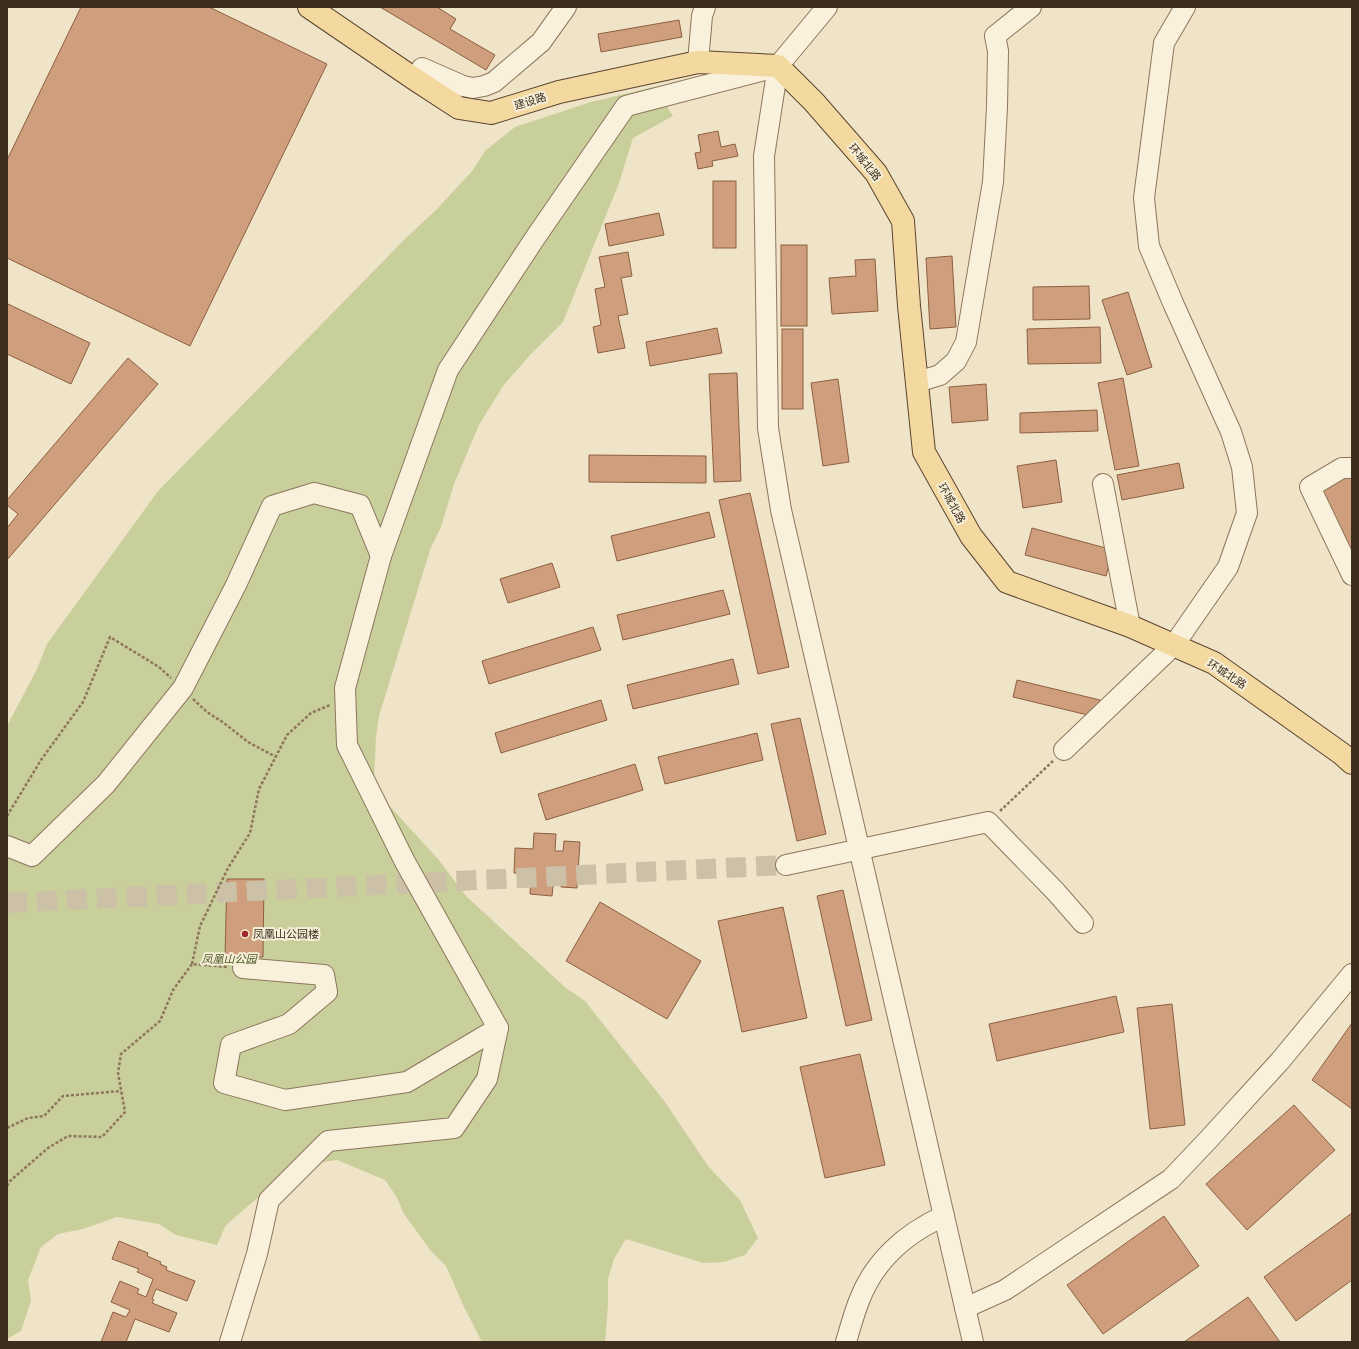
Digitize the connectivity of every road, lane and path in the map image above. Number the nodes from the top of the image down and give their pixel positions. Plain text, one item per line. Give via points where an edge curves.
1 (310, 7) edge
2 (566, 7) edge
3 (705, 7) edge
4 (828, 7) edge
5 (1031, 7) edge
6 (1185, 7) edge
7 (698, 62) junction
8 (778, 66) junction
9 (416, 80) junction
10 (917, 382) junction
11 (1352, 468) edge
12 (1103, 484) dead end
13 (381, 556) junction
14 (1352, 575) edge
15 (1130, 626) junction
16 (1174, 645) junction
17 (183, 688) junction
18 (345, 699) junction
19 (1064, 750) joint
20 (276, 757) junction
21 (1352, 763) edge
22 (7, 816) edge
23 (988, 822) junction
24 (7, 846) edge
25 (859, 849) junction
26 (786, 865) tunnel mouth
27 (1083, 923) dead end
28 (192, 964) junction
29 (243, 968) joint
30 (1352, 974) edge
31 (498, 1028) junction
32 (121, 1091) junction
33 (7, 1128) edge
34 (7, 1186) edge
35 (944, 1216) junction
36 (965, 1308) junction
37 (230, 1342) edge
38 (846, 1342) edge
39 (973, 1342) edge

1 - 9 main road, 建设路
2 - 9 street via 541,42 494,82 473,88 422,68
3 - 7 street
4 - 8 street
5 - 10 street via 995,36 998,51 993,182 966,342 956,361 940,375
6 - 16 street via 1164,44 1144,198 1148,238 1173,303 1231,432 1242,467 1247,513 1228,567
7 - 8 main road, 建设路
7 - 9 main road, 建设路 via 559,92 491,114 459,108
8 - 10 main road, 环城北路 via 814,102 876,173 903,221
8 - 13 street via 626,106 448,370
8 - 25 street via 764,156 768,428 781,510
10 - 15 main road, 环城北路 via 924,452 971,536 1006,582
11 - 14 street via 1342,468 1310,487
12 - 15 street
13 - 17 street via 360,505 314,493 272,506
13 - 18 street via 345,688
15 - 16 main road, 环城北路
16 - 19 street
16 - 21 main road, 环城北路 via 1214,663
17 - 20 path via 207,712 248,742
17 - 22 path via 158,668 110,637 83,702 41,760
17 - 24 street via 106,784 32,856
18 - 20 path via 311,713 287,735
18 - 31 street via 347,745 405,862
19 - 23 path
20 - 28 path via 259,789 250,833 228,868 200,926
23 - 25 street
23 - 27 street
25 - 26 street
25 - 35 street
28 - 29 path
28 - 32 path via 173,990 160,1021 121,1054 118,1073
29 - 31 street via 324,975 327,992 289,1024 231,1045 224,1083 285,1100 407,1082
30 - 36 street via 1280,1061 1171,1178 1005,1290
31 - 37 street via 487,1079 454,1128 328,1141 269,1200 257,1254
32 - 33 path via 63,1096 44,1116 28,1118
32 - 34 path via 125,1112 102,1137 68,1136 48,1148
35 - 36 street
35 - 38 street via 908,1236 879,1265 859,1301
36 - 39 street

